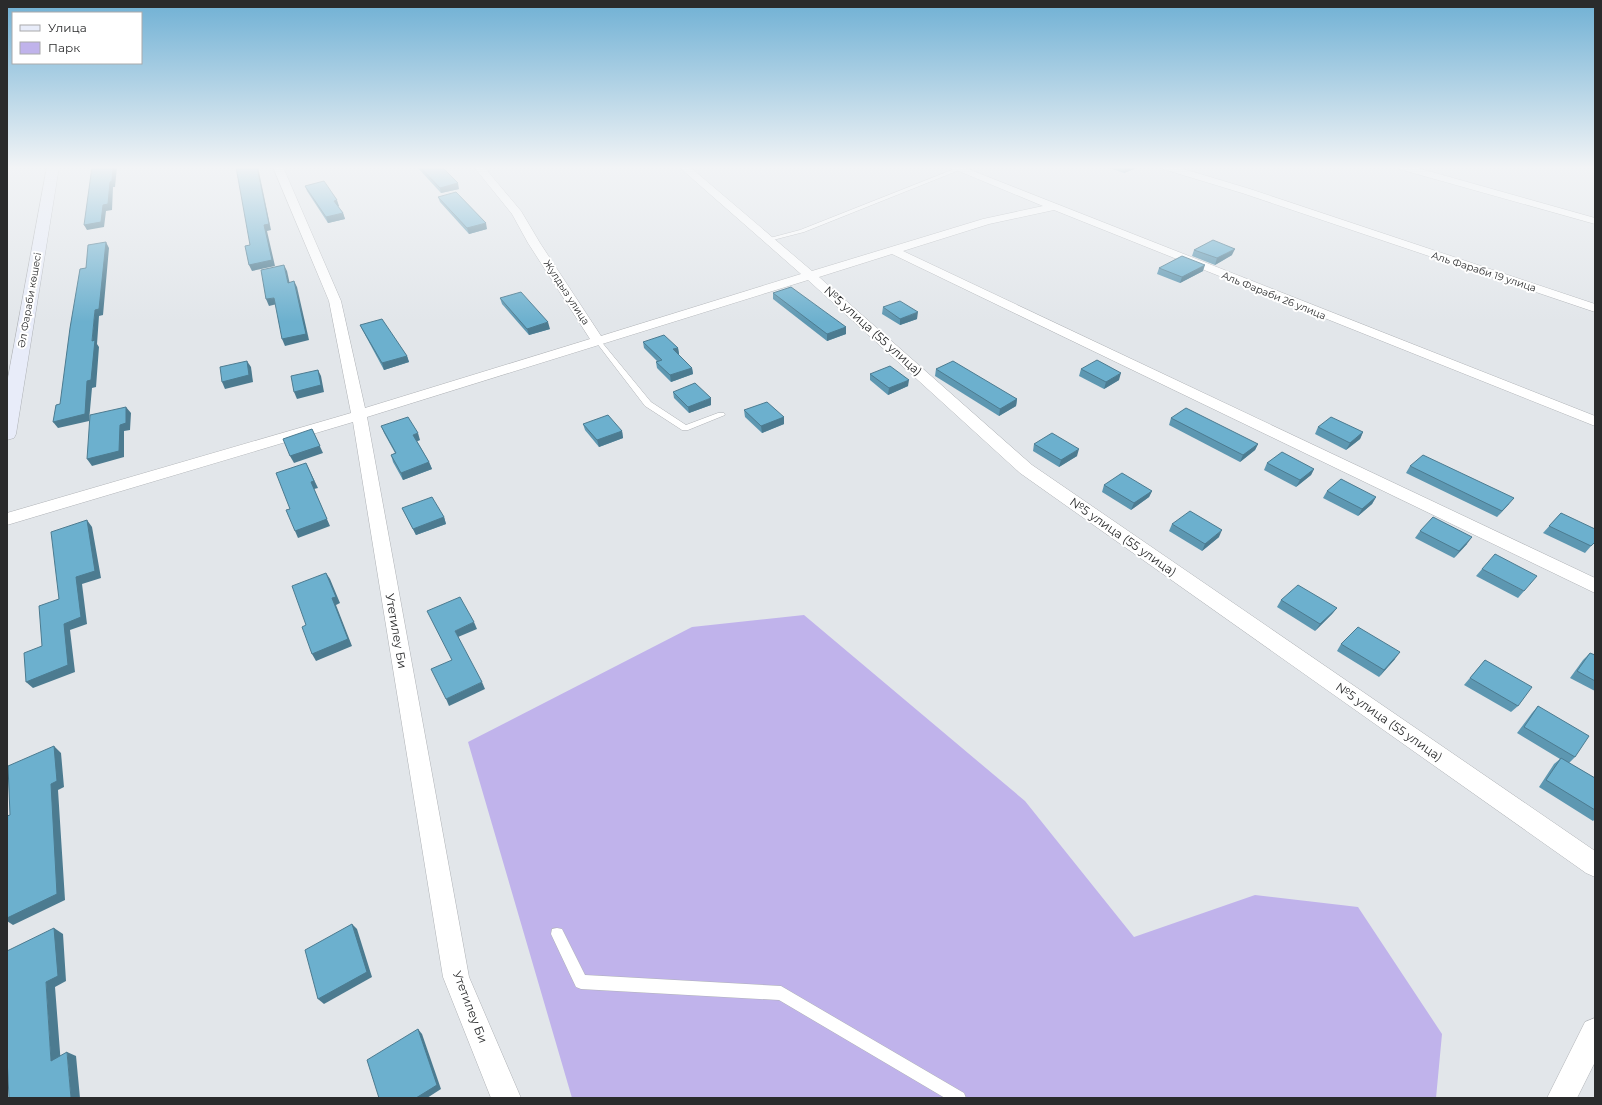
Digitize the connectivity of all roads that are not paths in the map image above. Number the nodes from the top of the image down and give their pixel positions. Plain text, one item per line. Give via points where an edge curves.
1 (44, 219) edge
2 (300, 219) edge
3 (520, 219) edge
4 (744, 219) edge
5 (833, 219) edge
6 (999, 219) edge
7 (1084, 219) edge
8 (1328, 219) edge
9 (769, 240) junction
10 (892, 250) junction
11 (809, 275) junction
12 (1595, 308) edge
13 (598, 341) junction
14 (359, 415) junction
15 (721, 415) dead end
16 (1595, 421) edge
17 (7, 434) edge
18 (7, 519) edge
19 (1595, 586) edge
20 (1595, 865) edge
21 (557, 934) dead end
22 (1595, 1032) edge
23 (506, 1098) edge
24 (959, 1098) edge
25 (1562, 1098) edge

1 - 17 street, Әл Фараби көшесі
2 - 14 street, Утетилеу Би via 335,301
3 - 13 street, Жулдыз улица
4 - 9 street, №5 улица (55 улица)
5 - 9 lane
6 - 10 street
7 - 16 street, Аль Фараби 26 улица
8 - 12 street, Аль Фараби 19 улица
9 - 11 street, №5 улица (55 улица)
10 - 11 street
10 - 19 street
11 - 13 street
11 - 20 street, №5 улица (55 улица) via 1026,469
13 - 14 street
13 - 15 lane via 648,404 684,428
14 - 18 street
14 - 23 street, Утетилеу Би via 456,977
21 - 24 lane via 581,982 781,992
22 - 25 street

